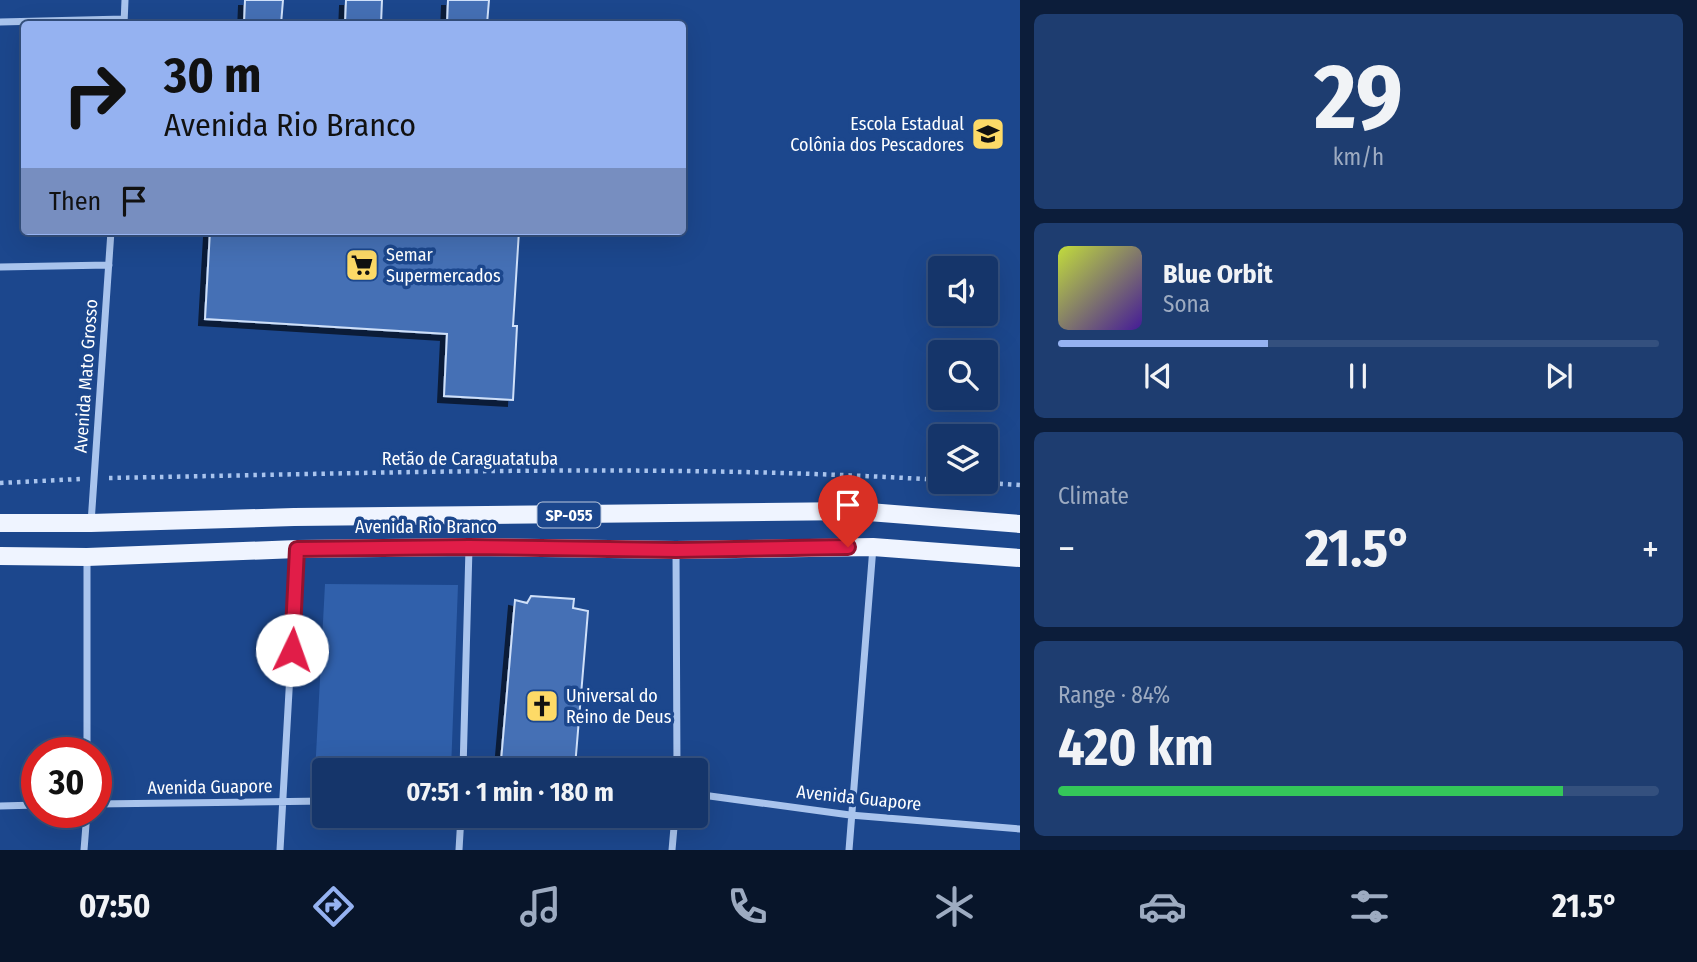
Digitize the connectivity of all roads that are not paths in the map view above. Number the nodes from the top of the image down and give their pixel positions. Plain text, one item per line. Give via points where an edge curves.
1 (125, 0) edge
2 (124, 21) edge
3 (0, 22) edge
4 (21, 22) edge
5 (111, 235) edge
6 (109, 265) junction
7 (0, 267) edge
8 (0, 523) edge
9 (91, 523) junction
10 (1020, 524) edge
11 (469, 547) junction
12 (873, 547) junction
13 (297, 549) junction
14 (676, 550) junction
15 (0, 556) edge
16 (88, 557) junction
17 (1020, 558) edge
18 (87, 737) edge
19 (463, 758) edge
20 (677, 758) edge
21 (708, 796) edge
22 (284, 801) junction
23 (312, 801) edge
24 (112, 804) edge
25 (21, 805) edge
26 (0, 806) edge
27 (850, 815) junction
28 (85, 828) edge
29 (460, 828) edge
30 (674, 828) edge
31 (1020, 829) edge
32 (84, 850) edge
33 (280, 850) edge
34 (459, 850) edge
35 (672, 850) edge
36 (849, 850) edge

1 - 2 street
3 - 4 street
5 - 6 street, Avenida Mato Grosso
6 - 7 street
6 - 9 street, Avenida Mato Grosso
8 - 9 main road, Avenida Rio Branco / SP-055
9 - 10 main road, Avenida Rio Branco / SP-055 via 856,511
11 - 13 main road, Avenida Rio Branco / SP-055
11 - 14 main road, Avenida Rio Branco / SP-055
11 - 19 street
12 - 14 main road, Avenida Rio Branco / SP-055
12 - 17 main road, Avenida Rio Branco / SP-055
12 - 27 street
13 - 16 main road, Avenida Rio Branco / SP-055
13 - 22 street
14 - 20 street
15 - 16 main road, Avenida Rio Branco / SP-055
16 - 18 street
21 - 27 street, Avenida Guapore
22 - 23 street, Avenida Guapore
22 - 24 street, Avenida Guapore
22 - 33 street
25 - 26 street
27 - 31 street, Avenida Guapore
27 - 36 street
28 - 32 street
29 - 34 street
30 - 35 street

